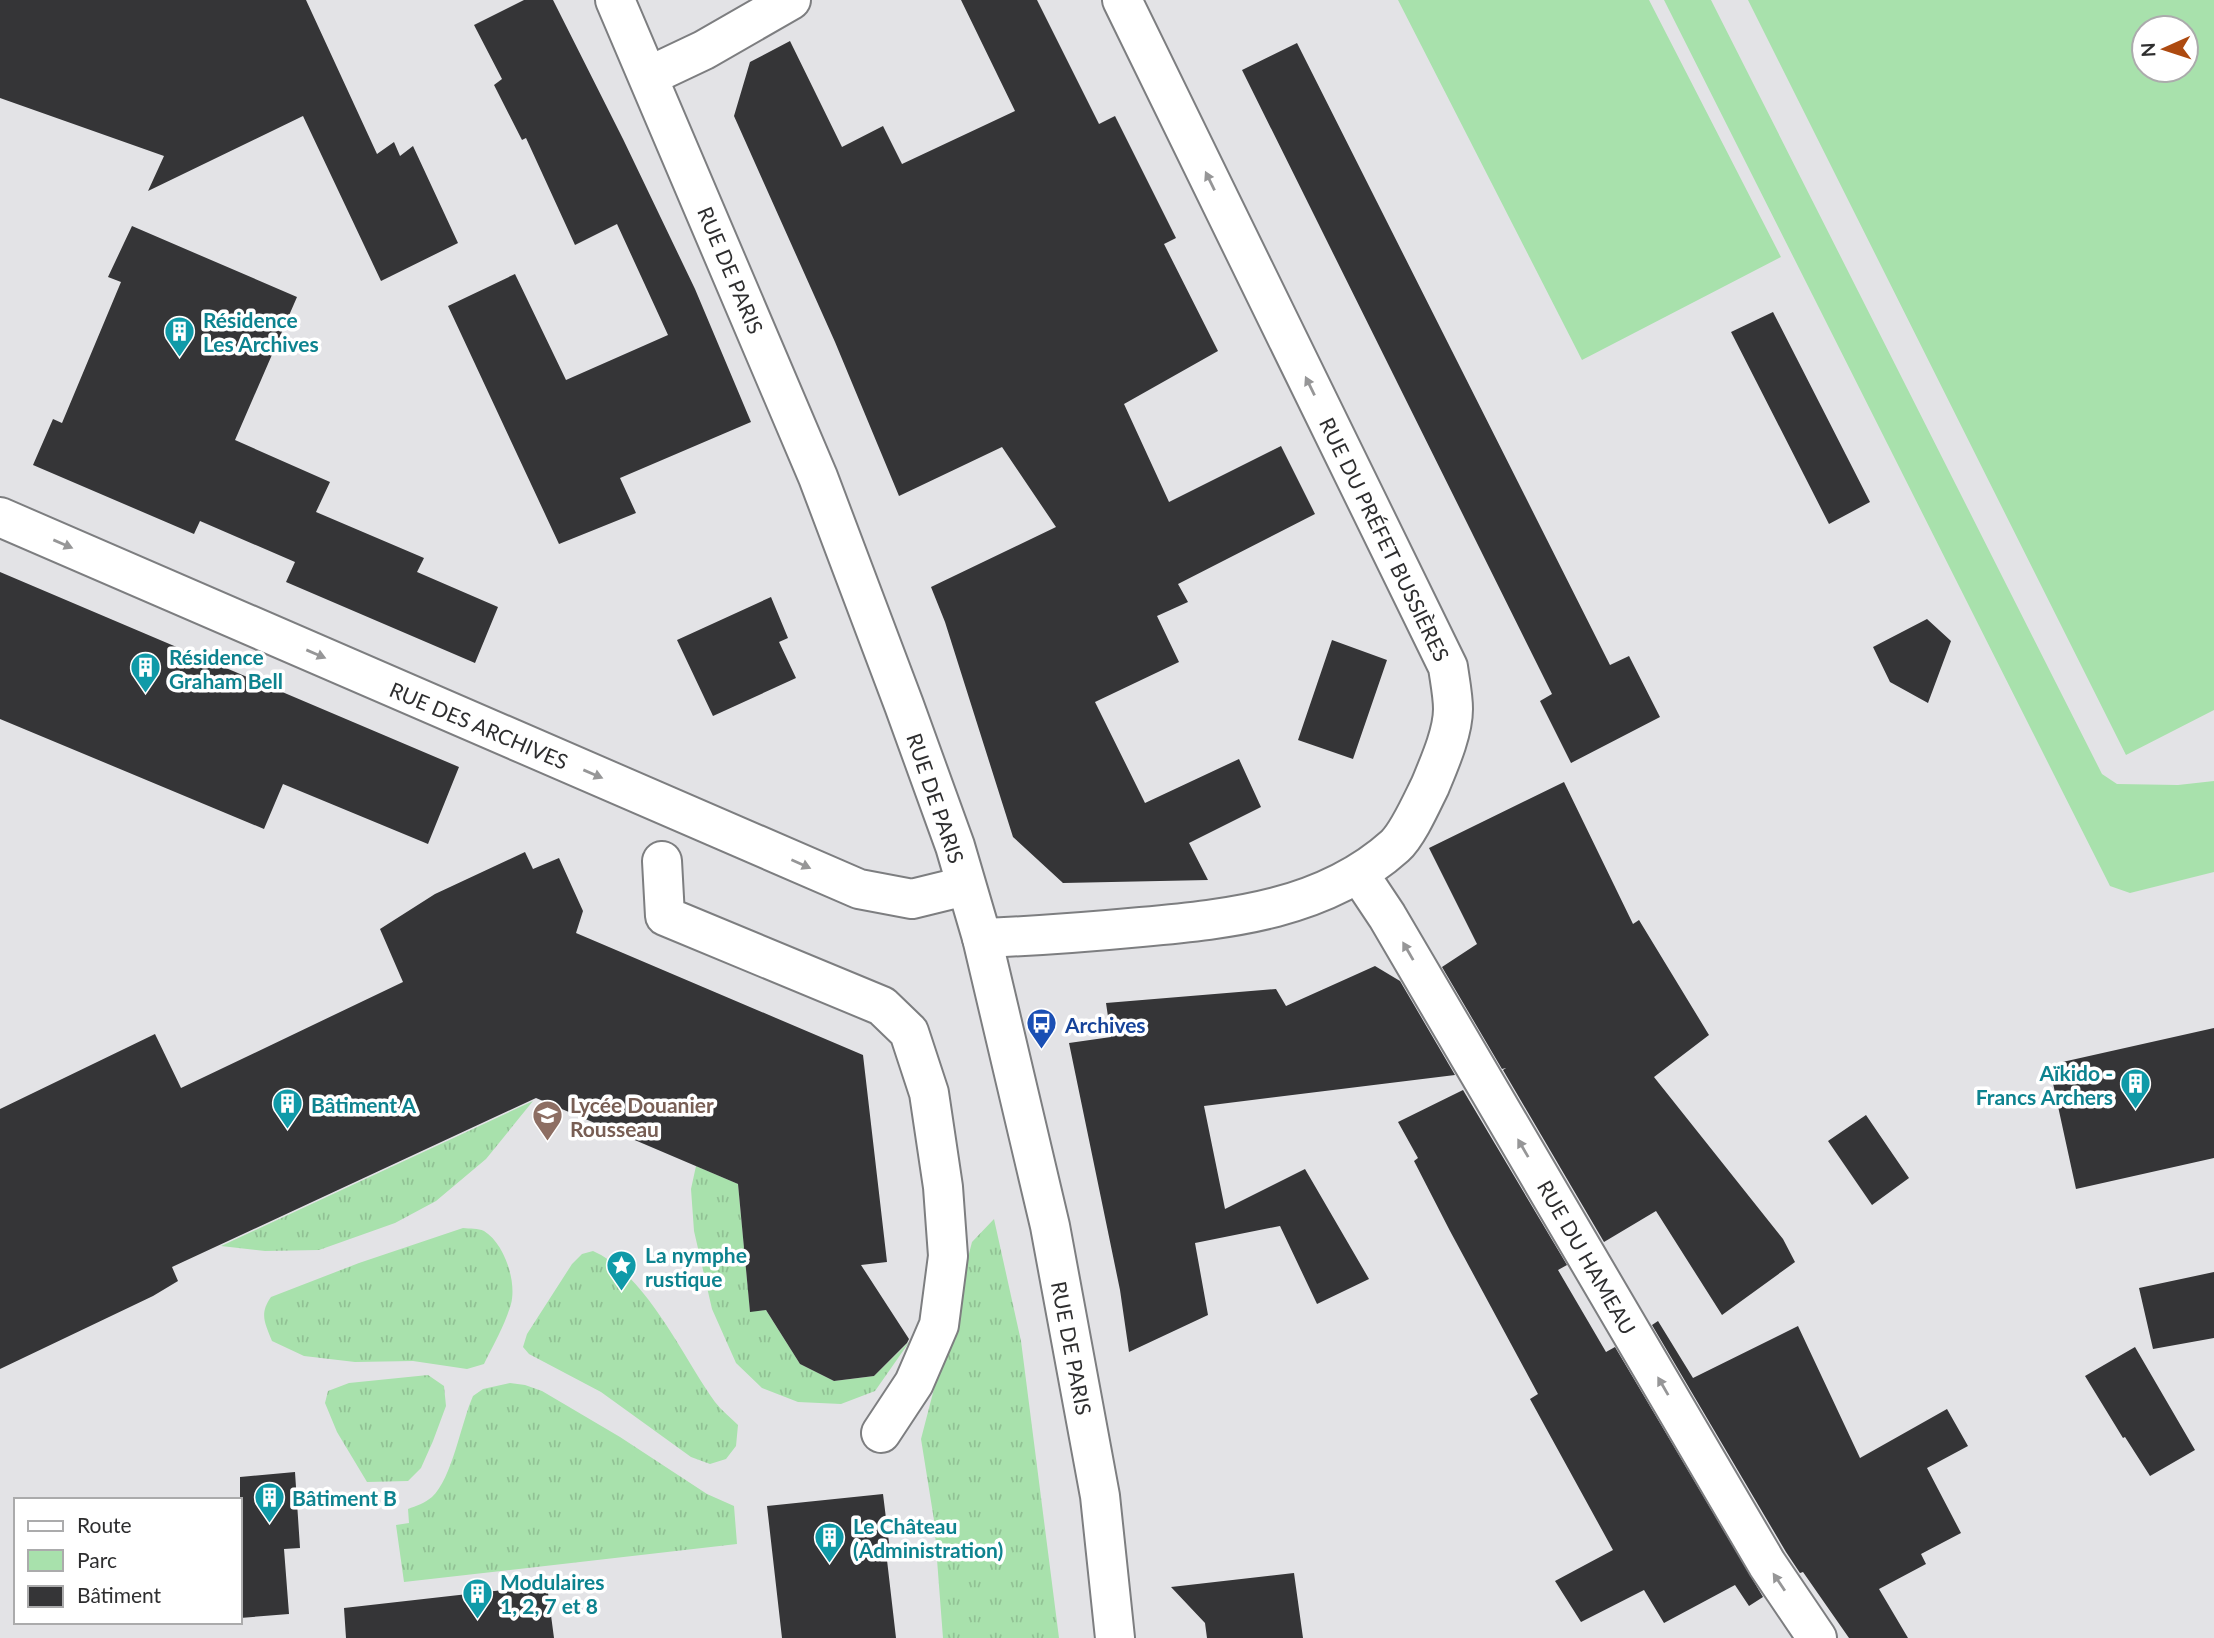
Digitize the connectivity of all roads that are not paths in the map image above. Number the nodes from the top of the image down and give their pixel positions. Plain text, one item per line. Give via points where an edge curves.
1 (615, 0) edge
2 (791, 0) edge
3 (1122, 0) edge
4 (649, 76) junction
5 (0, 517) edge
6 (662, 860) dead end
7 (1359, 874) junction
8 (965, 886) junction
9 (982, 938) junction
10 (881, 1433) dead end
11 (1115, 1638) edge
12 (1817, 1638) edge

1 - 4 street, RUE DE PARIS
2 - 4 street
7 -> 3 street, RUE DU PRÉFET BUSSIÈRES via 1398,844 1442,758 1453,711 1448,667
4 - 8 street, RUE DE PARIS via 818,477 905,705
5 -> 8 street, RUE DES ARCHIVES via 859,889 912,899
6 - 10 street via 665,916 882,1006 909,1032 929,1093 948,1256 939,1325 914,1383
7 - 9 street, RUE DU PRÉFET BUSSIÈRES via 1330,890 1252,914 1060,935
12 -> 7 street, RUE DU HAMEAU via 1767,1564
8 - 9 street, RUE DE PARIS
9 - 11 street, RUE DE PARIS via 1050,1226 1100,1496

